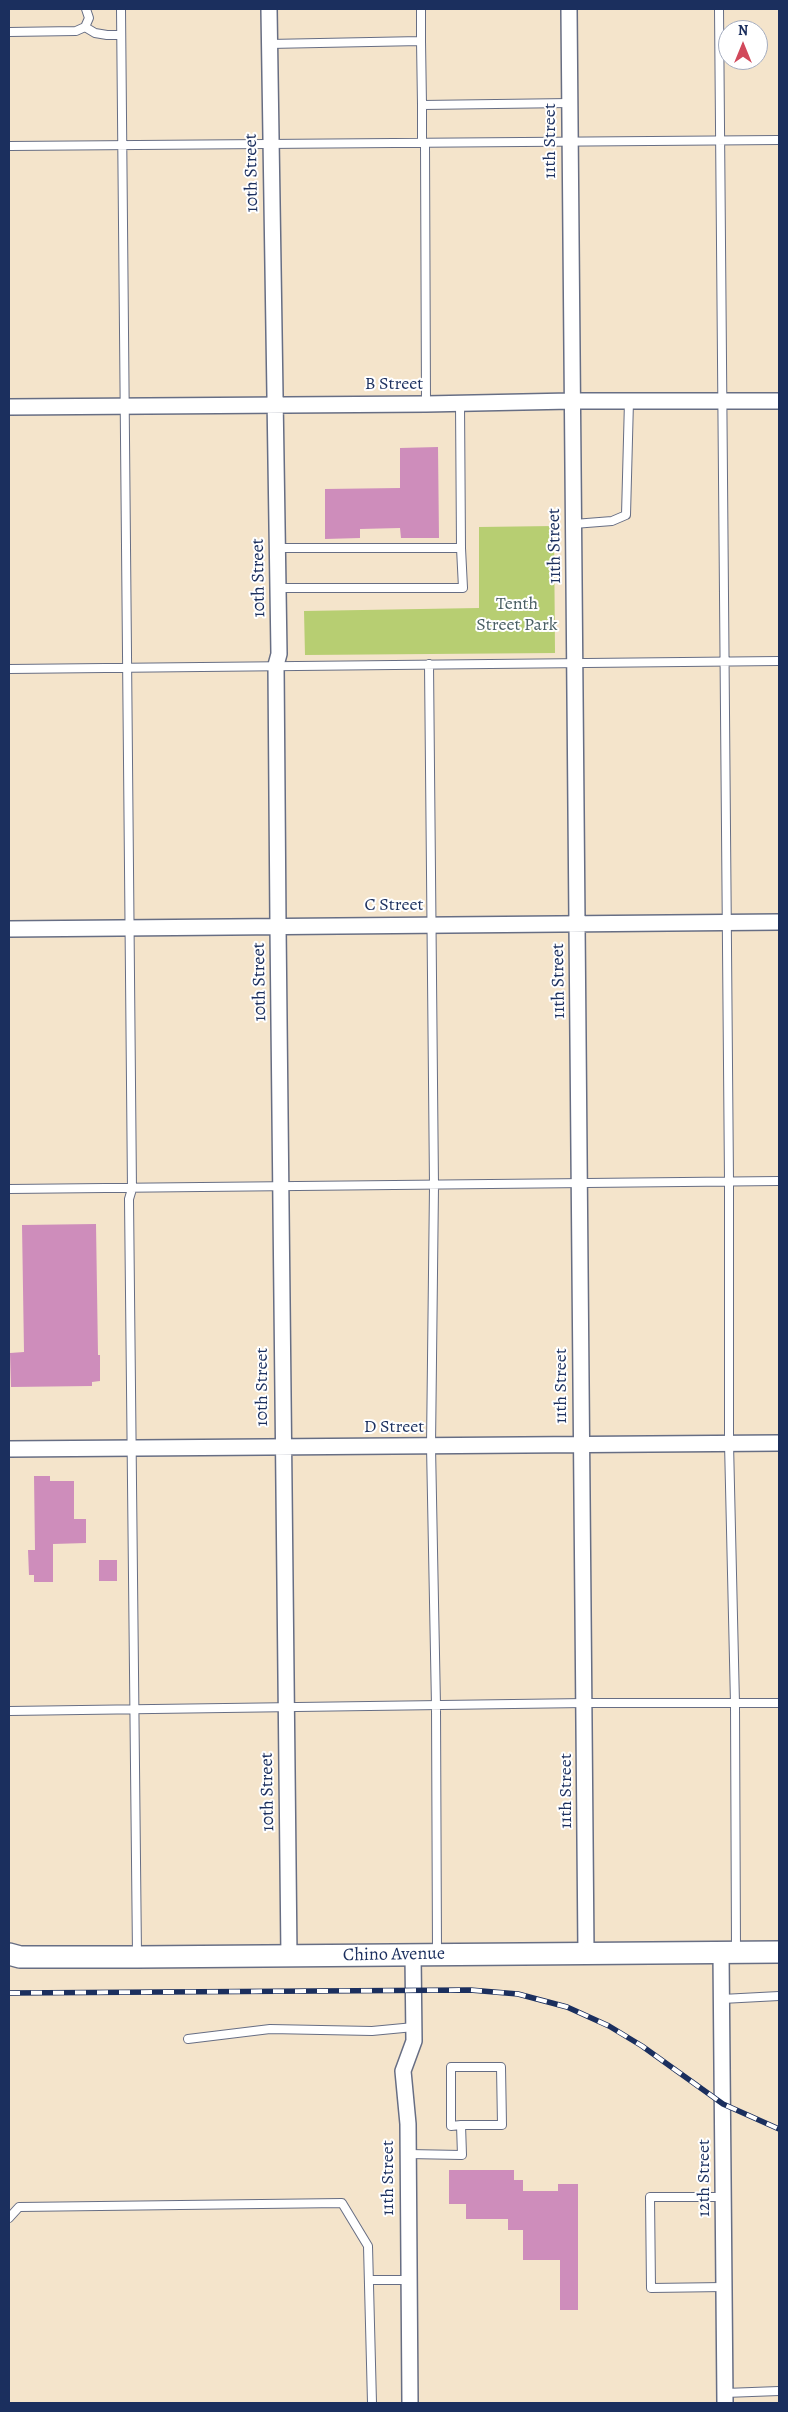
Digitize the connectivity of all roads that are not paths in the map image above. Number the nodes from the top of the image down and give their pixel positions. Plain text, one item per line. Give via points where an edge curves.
1 (86, 9) edge
2 (121, 9) edge
3 (269, 9) edge
4 (421, 9) edge
5 (569, 9) edge
6 (719, 9) edge
7 (85, 28) junction
8 (9, 32) edge
9 (121, 35) junction
10 (421, 41) junction
11 (269, 44) junction
12 (570, 103) junction
13 (422, 105) junction
14 (719, 140) junction
15 (779, 140) edge
16 (570, 142) junction
17 (423, 143) junction
18 (270, 144) junction
19 (122, 145) junction
20 (9, 146) edge
21 (571, 401) junction
22 (629, 401) junction
23 (722, 401) junction
24 (779, 401) edge
25 (275, 404) junction
26 (426, 404) junction
27 (460, 404) junction
28 (9, 407) edge
29 (124, 407) junction
30 (574, 524) junction
31 (278, 548) junction
32 (461, 548) junction
33 (278, 588) junction
34 (779, 661) edge
35 (725, 662) junction
36 (574, 663) junction
37 (429, 664) junction
38 (276, 665) junction
39 (127, 666) junction
40 (9, 669) edge
41 (727, 922) junction
42 (779, 922) edge
43 (577, 923) junction
44 (432, 925) junction
45 (278, 926) junction
46 (128, 928) junction
47 (9, 929) edge
48 (729, 1181) junction
49 (779, 1181) edge
50 (580, 1183) junction
51 (281, 1186) junction
52 (434, 1186) junction
53 (9, 1189) edge
54 (132, 1189) junction
55 (730, 1443) junction
56 (779, 1443) edge
57 (582, 1445) junction
58 (282, 1446) junction
59 (431, 1446) junction
60 (133, 1448) junction
61 (9, 1449) edge
62 (585, 1703) junction
63 (779, 1703) edge
64 (736, 1704) junction
65 (436, 1706) junction
66 (285, 1707) junction
67 (133, 1708) junction
68 (9, 1711) edge
69 (779, 1952) edge
70 (586, 1953) junction
71 (729, 1953) junction
72 (9, 1954) edge
73 (413, 1955) junction
74 (437, 1955) junction
75 (289, 1956) junction
76 (137, 1957) junction
77 (779, 1996) edge
78 (722, 1999) junction
79 (414, 2027) junction
80 (188, 2038) dead end
81 (461, 2125) junction
82 (408, 2154) junction
83 (724, 2197) junction
84 (9, 2218) edge
85 (369, 2280) junction
86 (409, 2280) junction
87 (724, 2287) junction
88 (779, 2391) edge
89 (725, 2398) edge
90 (372, 2403) edge
91 (410, 2403) edge

1 - 7 lane via 89,18
2 - 9 lane
3 - 11 street, 10th Street
4 - 10 lane
5 - 12 street, 11th Street
6 - 14 lane
7 - 8 lane via 76,31
7 - 9 lane via 107,35
9 - 19 lane
10 - 11 lane
10 - 13 lane
11 - 18 street, 10th Street
12 - 13 lane
12 - 16 street, 11th Street
13 - 17 lane
14 - 15 lane
14 - 16 lane
14 - 23 lane
16 - 17 lane
16 - 21 street, 11th Street
17 - 18 lane
17 - 26 lane
18 - 19 lane
18 - 25 street, 10th Street
19 - 20 lane
19 - 29 lane
21 - 22 street, B Street
21 - 27 street, B Street
21 - 30 street, 11th Street
22 - 23 street, B Street
22 - 30 lane via 626,515 612,522
23 - 24 street, B Street
23 - 35 lane
25 - 26 street, B Street
25 - 29 street, B Street
25 - 31 street, 10th Street
26 - 27 street, B Street
27 - 32 lane
28 - 29 street, B Street
29 - 39 lane
30 - 36 street, 11th Street
31 - 32 lane
31 - 33 street, 10th Street
32 - 33 lane via 463,588
33 - 38 street, 10th Street via 279,654
34 - 35 lane
35 - 36 lane
35 - 41 lane
36 - 37 lane
36 - 43 street, 11th Street
37 - 38 lane
37 - 44 lane
38 - 39 lane
38 - 45 street, 10th Street
39 - 40 lane
39 - 46 lane
41 - 42 street, C Street
41 - 43 street, C Street
41 - 48 lane
43 - 44 street, C Street
43 - 50 street, 11th Street
44 - 45 street, C Street
44 - 52 lane
45 - 46 street, C Street
45 - 51 street, 10th Street
46 - 47 street, C Street
46 - 54 lane
48 - 49 lane
48 - 50 lane
48 - 55 lane
50 - 52 lane
50 - 57 street, 11th Street
51 - 52 lane
51 - 54 lane
51 - 58 street, 10th Street
52 - 59 lane
53 - 54 lane
54 - 60 lane via 129,1199
55 - 56 street, D Street
55 - 57 street, D Street
55 - 64 lane
57 - 59 street, D Street
57 - 62 street, 11th Street
58 - 59 street, D Street
58 - 60 street, D Street
58 - 66 street, 10th Street
59 - 65 lane
60 - 61 street, D Street
60 - 67 lane
62 - 64 lane
62 - 65 lane
62 - 70 street, 11th Street
63 - 64 lane
64 - 71 lane
65 - 66 lane
65 - 74 lane
66 - 67 lane
66 - 75 street, 10th Street
67 - 68 lane
67 - 76 lane
69 - 71 main road, Chino Avenue
70 - 71 main road, Chino Avenue
70 - 74 main road, Chino Avenue
71 - 78 street, 12th Street
72 - 76 main road, Chino Avenue via 20,1957
73 - 74 main road, Chino Avenue
73 - 75 main road, Chino Avenue
73 - 79 street, 11th Street
75 - 76 main road, Chino Avenue
77 - 78 lane
78 - 83 street, 12th Street
79 - 80 lane via 372,2031 270,2029
79 - 82 street, 11th Street via 414,2041 403,2071
81 - 81 lane via 502,2125 501,2067 451,2067 451,2126
81 - 82 lane via 462,2155
82 - 86 street, 11th Street
83 - 87 street, 12th Street
83 - 87 lane via 650,2197 651,2288
84 - 85 lane via 19,2207 342,2203 368,2246
85 - 86 lane
85 - 90 lane
86 - 91 street, 11th Street
87 - 89 street, 12th Street
88 - 89 lane

